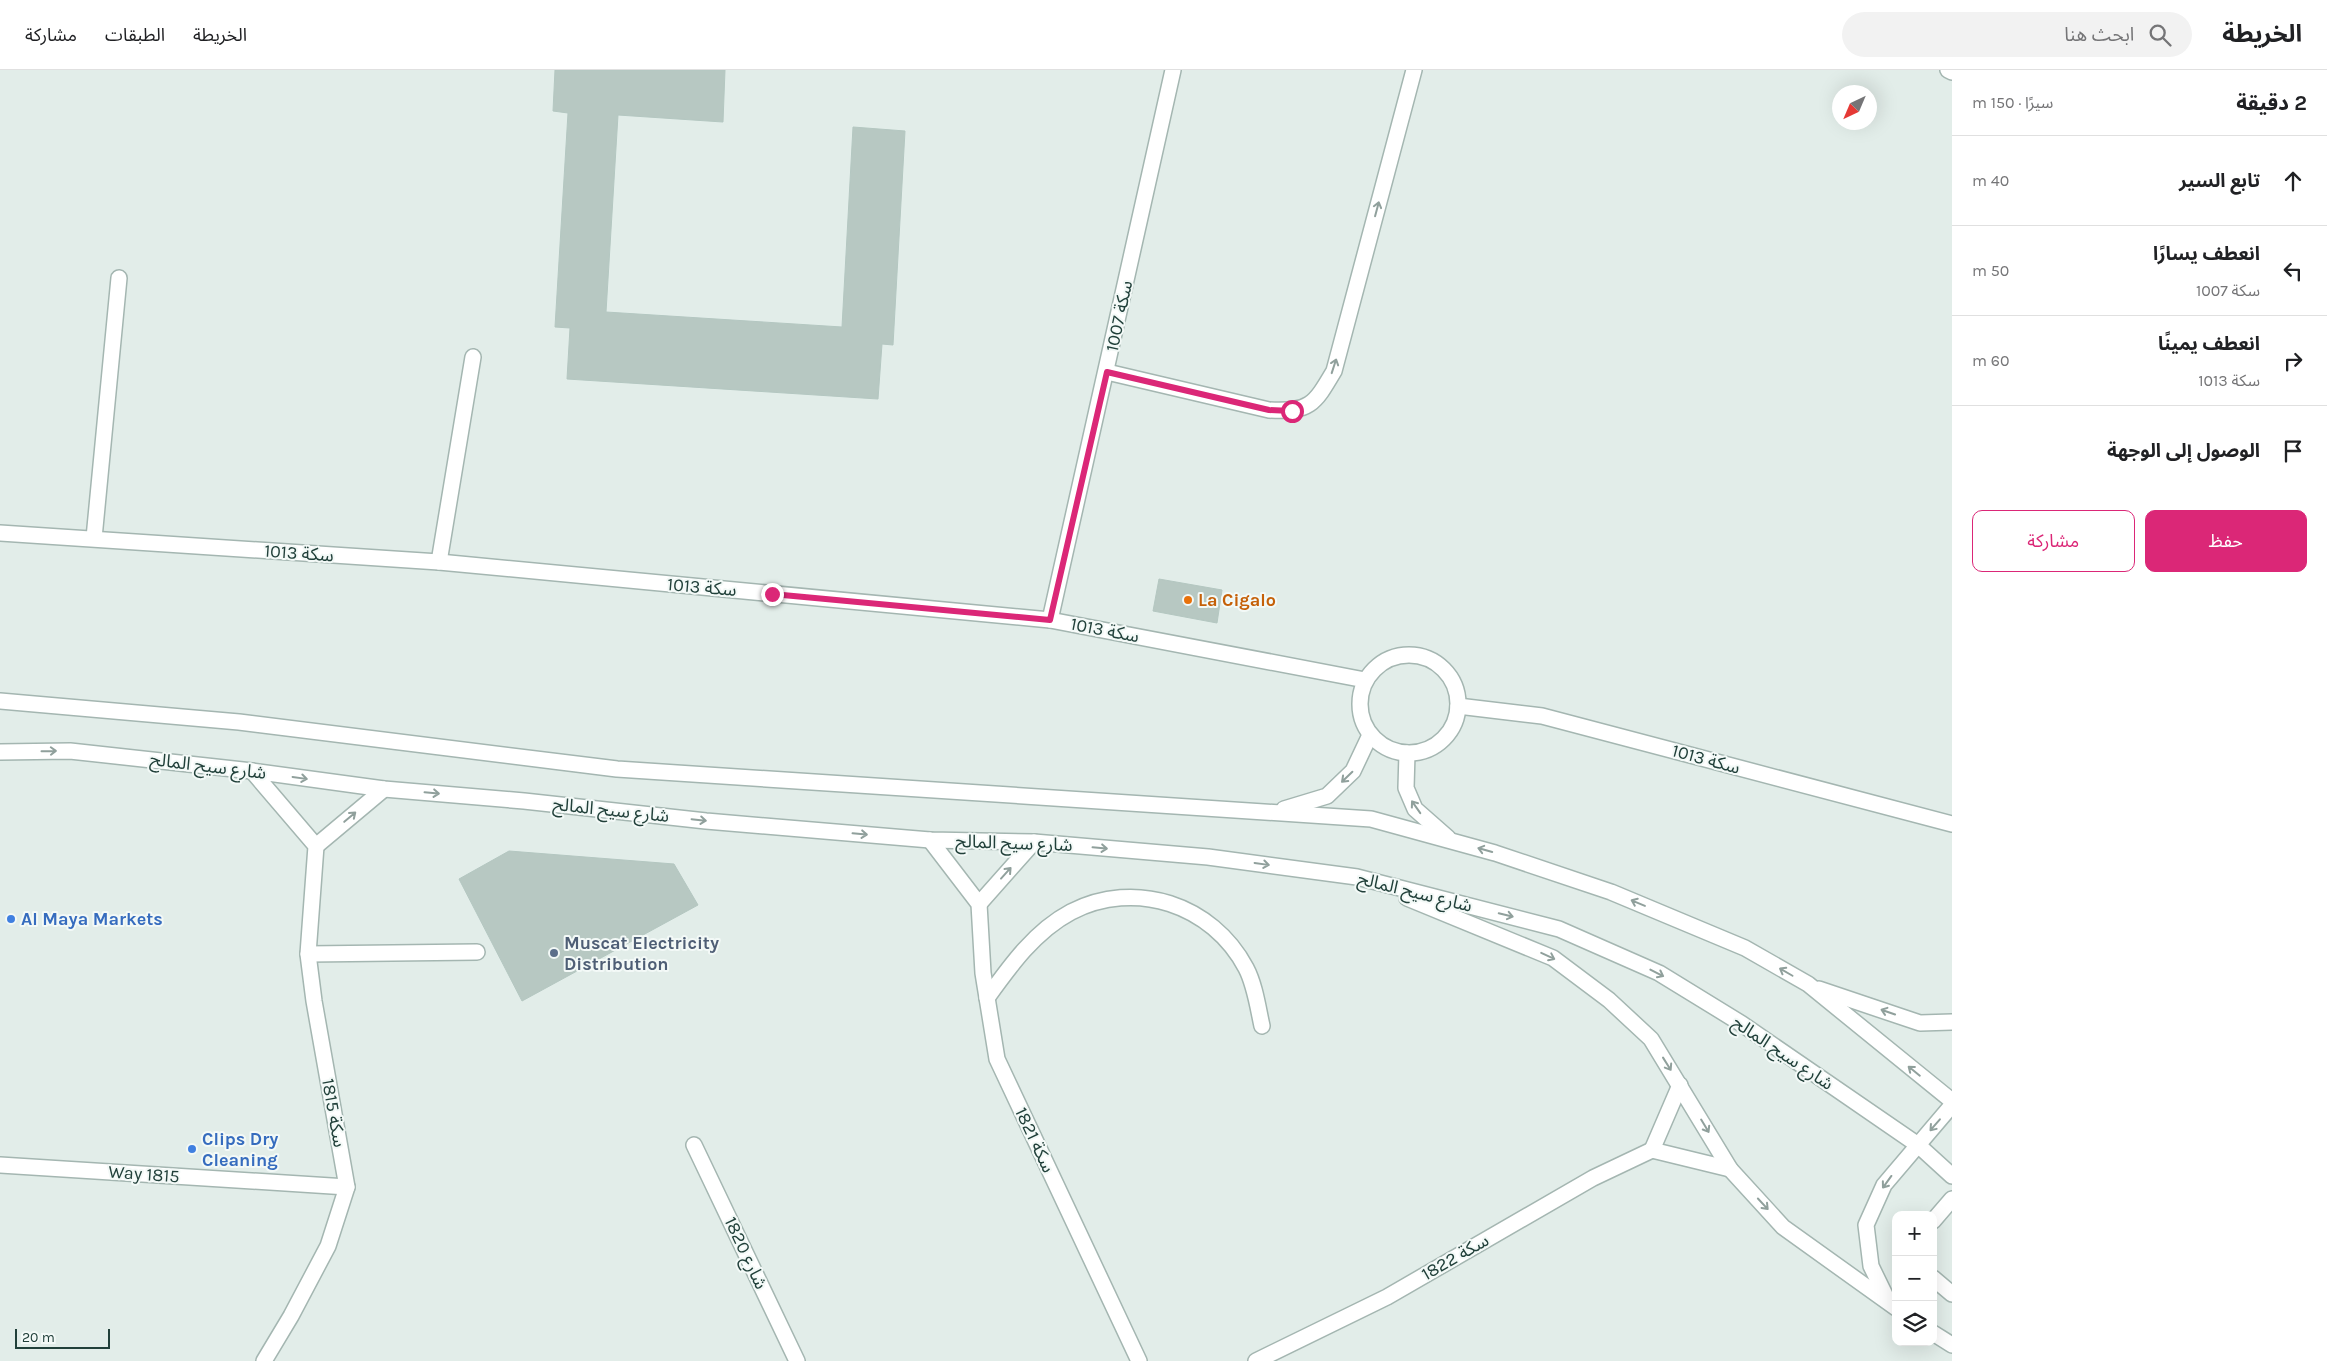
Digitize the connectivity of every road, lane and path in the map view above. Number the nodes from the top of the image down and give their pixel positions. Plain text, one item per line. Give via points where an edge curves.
1 (1173, 70) edge
2 (1414, 70) edge
3 (1948, 70) edge
4 (1952, 72) edge
5 (120, 278) dead end
6 (473, 357) dead end
7 (1107, 372) junction
8 (0, 533) edge
9 (94, 538) junction
10 (439, 562) junction
11 (1050, 620) junction
12 (1365, 680) junction
13 (0, 701) edge
14 (1458, 706) junction
15 (1370, 735) junction
16 (0, 752) edge
17 (1407, 753) junction
18 (252, 771) junction
19 (384, 789) junction
20 (1273, 812) junction
21 (1952, 824) edge
22 (930, 840) junction
23 (1451, 841) junction
24 (1034, 842) junction
25 (316, 846) junction
26 (1357, 877) junction
27 (978, 904) junction
28 (477, 952) dead end
29 (308, 954) junction
30 (1808, 984) junction
31 (987, 998) junction
32 (1952, 1022) edge
33 (1262, 1026) dead end
34 (1680, 1084) junction
35 (1952, 1101) edge
36 (1952, 1105) edge
37 (694, 1145) dead end
38 (1918, 1145) junction
39 (1652, 1150) junction
40 (0, 1165) edge
41 (1730, 1168) junction
42 (1952, 1176) edge
43 (347, 1187) junction
44 (1952, 1199) edge
45 (1937, 1216) edge
46 (1937, 1281) edge
47 (1952, 1294) edge
48 (1892, 1305) edge
49 (1937, 1336) edge
50 (1952, 1345) edge
51 (264, 1361) edge
52 (797, 1361) edge
53 (1140, 1361) edge
54 (1256, 1361) edge

1 - 7 street, سكة 1007
7 -> 2 street via 1269,410 1292,411 1308,406 1322,392 1334,371
3 - 4 street
5 - 9 street
6 - 10 street
7 - 11 street, سكة 1007
8 - 9 street, سكة 1013
9 - 10 street, سكة 1013
10 - 11 street, سكة 1013
11 - 12 street, سكة 1013
12 - 14 street via 1390,658 1406,655 1423,657 1448,673
12 - 15 street via 1360,697 1362,720
13 - 20 street via 239,722 617,769
14 - 17 street via 1450,731 1438,744 1424,751
14 - 21 street, سكة 1013 via 1542,716
15 - 17 street via 1390,750
15 -> 20 street via 1353,771 1327,796
16 -> 18 street, شارع سيح المالح via 70,750
23 -> 17 street via 1415,809 1406,788
18 -> 19 street, شارع سيح المالح
18 - 25 street
19 -> 22 street, شارع سيح المالح
25 -> 19 street
20 - 23 street via 1371,818
22 - 24 street, شارع سيح المالح
22 - 27 street
30 -> 23 street via 1745,948 1611,892
24 -> 26 street, شارع سيح المالح via 1208,857
27 -> 24 street
25 - 29 street, سكة 1815
26 -> 34 street via 1554,958 1610,1000 1651,1039
26 -> 38 street, شارع سيح المالح via 1559,929 1659,973 1742,1024
27 - 31 street, سكة 1821
28 - 29 street
29 - 43 street, سكة 1815
32 -> 30 street via 1920,1024
35 -> 30 street
31 - 33 street via 1017,957 1046,930 1070,913 1100,899 1128,896 1165,902 1192,912 1225,938 1246,969
31 - 53 street, سكة 1821 via 997,1059
34 - 39 street
34 -> 41 street
36 -> 38 street
37 - 52 street, 1820 شارع
38 - 42 street, شارع سيح المالح
38 -> 48 street via 1884,1185 1866,1225 1871,1266
39 - 41 street
39 - 54 street, سكة 1822 via 1594,1178 1387,1297
40 - 43 street, Way 1815
41 -> 48 street via 1783,1227
43 - 51 street, سكة 1815 via 328,1246
44 - 45 street
46 - 47 street
49 - 50 street

